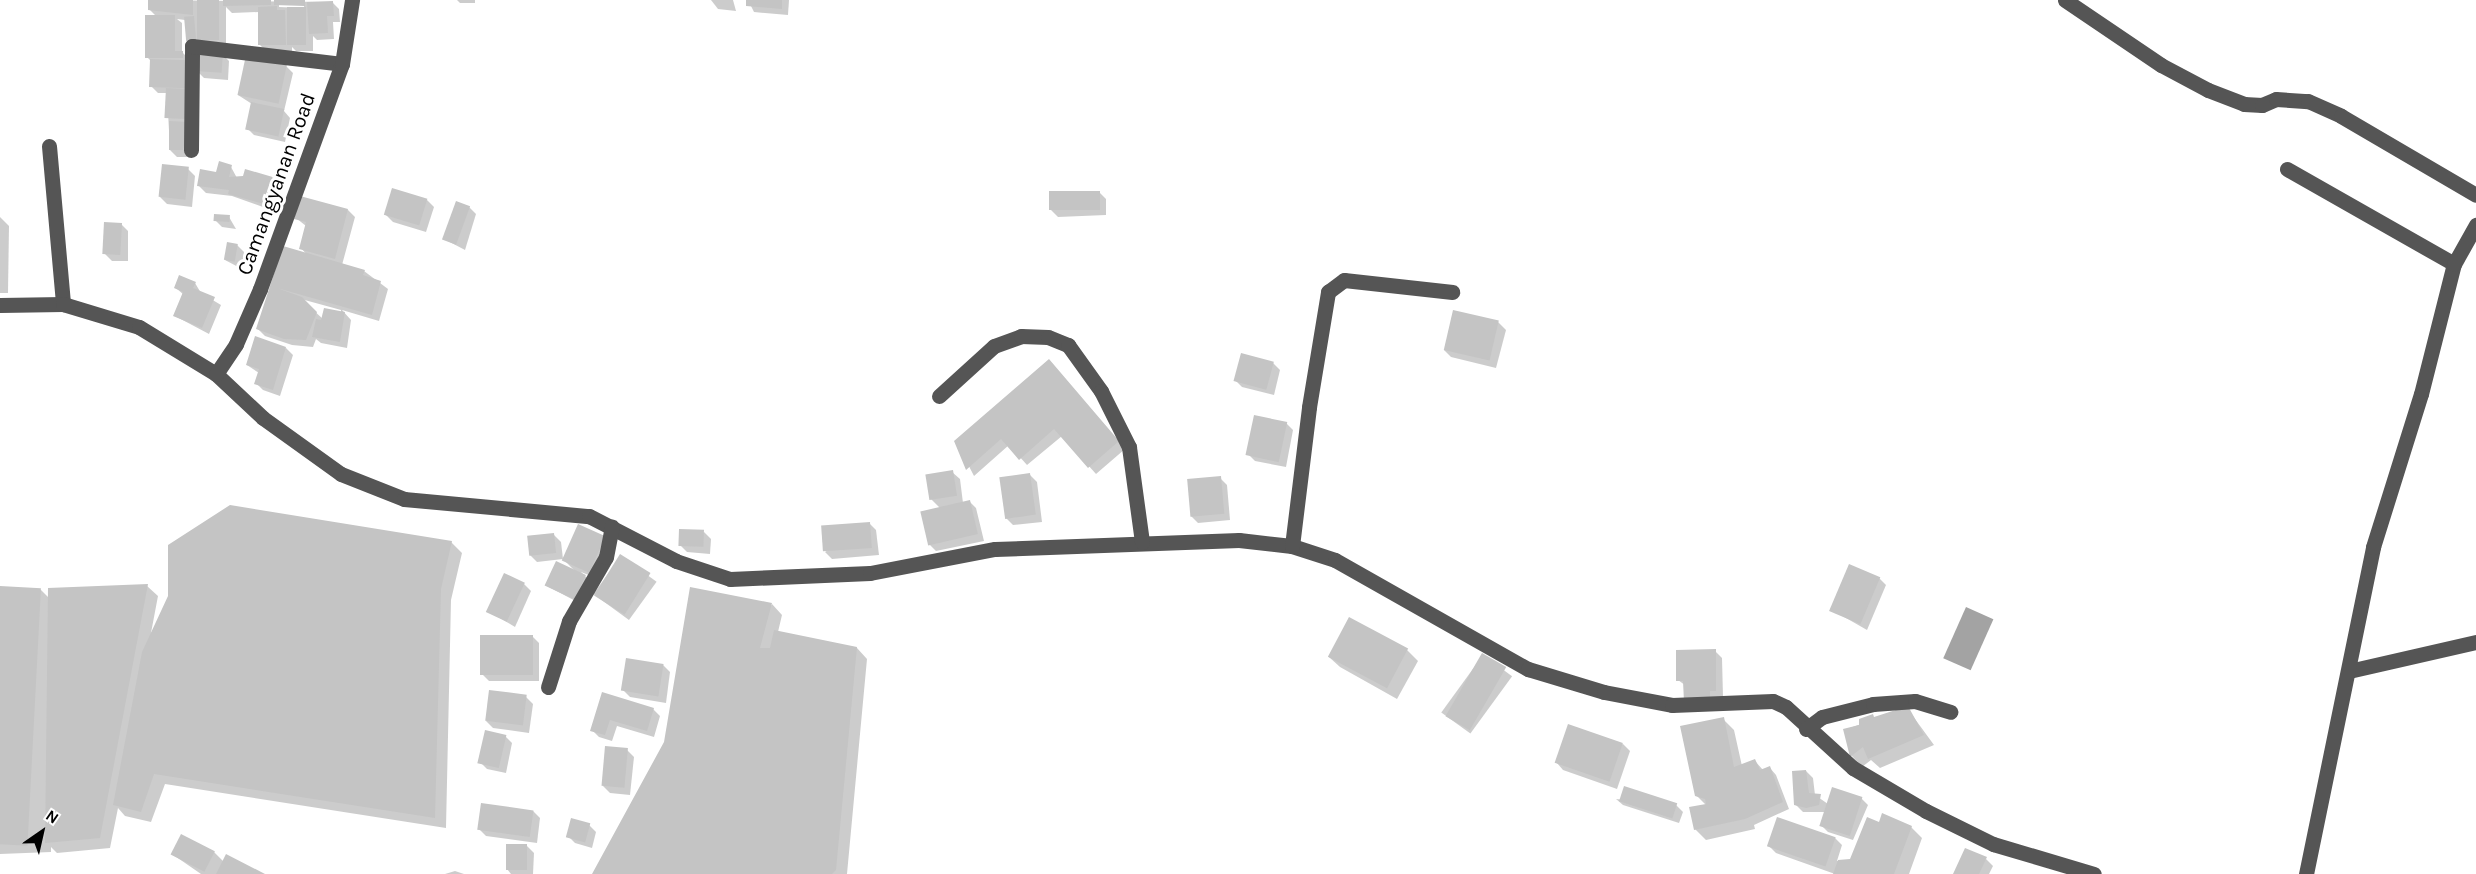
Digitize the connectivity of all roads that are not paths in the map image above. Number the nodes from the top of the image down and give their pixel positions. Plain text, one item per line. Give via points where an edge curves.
1 (352, 0) edge
2 (2065, 0) edge
3 (342, 64) junction
4 (49, 146) dead end
5 (191, 150) dead end
6 (2287, 169) dead end
7 (2476, 195) edge
8 (2476, 225) edge
9 (2454, 264) junction
10 (1452, 292) dead end
11 (63, 304) junction
12 (0, 305) edge
13 (216, 374) junction
14 (939, 396) dead end
15 (612, 527) junction
16 (1142, 542) junction
17 (1292, 546) junction
18 (2476, 642) edge
19 (2349, 671) junction
20 (548, 687) dead end
21 (1950, 712) dead end
22 (1806, 729) junction
23 (2094, 874) edge
24 (2306, 874) edge

1 - 3 street, Camangyanan Road
2 - 7 street via 2161,65 2208,90 2244,104 2262,105 2276,99 2308,101 2341,116
3 - 5 street via 192,46
3 - 13 street, Camangyanan Road via 260,289 236,344
4 - 11 street
6 - 9 street
8 - 9 street
9 - 19 street via 2421,394 2373,547
10 - 17 street via 1344,280 1328,292
11 - 12 street
11 - 13 street via 139,327
13 - 15 street via 263,418 341,474 404,500 589,516
14 - 16 street via 994,346 1021,336 1048,338 1068,345 1101,391 1129,447
15 - 16 street via 676,561 730,579 870,573 995,549
15 - 20 street via 606,557 568,621
16 - 17 street via 1239,540
17 - 22 street via 1335,560 1528,669 1604,692 1672,705 1773,701 1786,706
18 - 19 street
19 - 24 street
21 - 22 street via 1915,701 1894,702 1822,717
22 - 23 street via 1853,768 1926,812 1993,844

